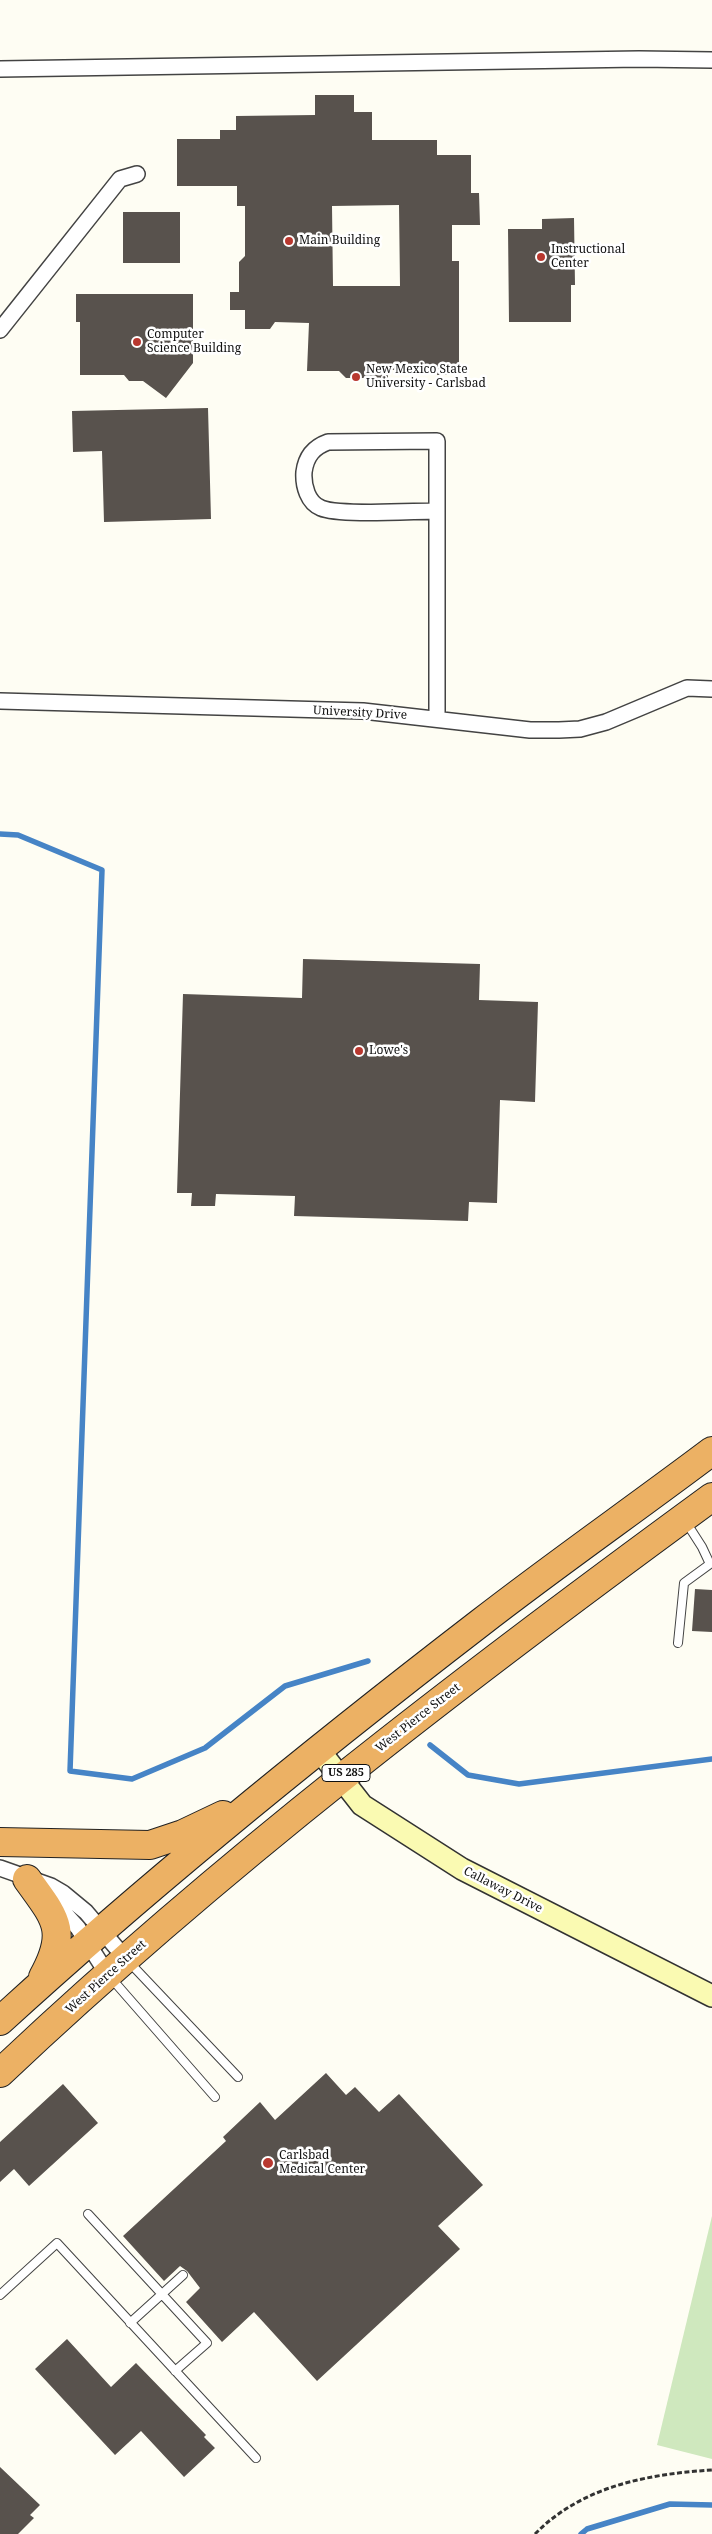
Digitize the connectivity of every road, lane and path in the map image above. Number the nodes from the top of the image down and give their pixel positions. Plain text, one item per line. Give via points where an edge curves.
1 (712, 60) edge
2 (0, 69) edge
3 (137, 174) dead end
4 (0, 330) edge
5 (437, 511) junction
6 (712, 689) edge
7 (0, 701) edge
8 (437, 719) junction
9 (712, 1451) edge
10 (712, 1497) edge
11 (683, 1518) junction
12 (678, 1643) dead end
13 (319, 1750) junction
14 (340, 1778) junction
15 (254, 1801) junction
16 (0, 1842) edge
17 (0, 1868) edge
18 (28, 1879) junction
19 (94, 1936) junction
20 (117, 1967) junction
21 (37, 1987) junction
22 (712, 1996) edge
23 (1, 2018) edge
24 (0, 2073) edge
25 (238, 2077) dead end
26 (215, 2097) dead end
27 (88, 2214) dead end
28 (183, 2275) dead end
29 (162, 2294) junction
30 (0, 2295) edge
31 (130, 2322) junction
32 (176, 2371) junction
33 (256, 2458) dead end
34 (712, 2470) edge
35 (535, 2534) edge

1 - 2 street
3 - 4 street via 120,179
5 - 5 street via 338,512 321,508 310,500 305,486 308,457 315,447 328,442 437,441
5 - 8 street
6 - 8 street, University Drive via 687,688 671,692 630,713 580,729 530,730
7 - 8 street, University Drive via 363,711
9 - 13 highway, US 285 via 480,1622
10 - 11 highway, West Pierce Street / US 285
11 - 12 lane via 710,1564 684,1583
11 - 14 highway, West Pierce Street / US 285 via 565,1604
13 - 14 street, Callaway Drive
13 - 15 highway, US 285
14 - 20 highway, West Pierce Street / US 285
14 - 22 street, Callaway Drive via 362,1805 462,1869
15 - 16 highway via 183,1834 150,1845
15 - 19 highway, US 285
17 - 18 street
18 - 19 street via 51,1886 86,1912
18 - 21 highway via 51,1910 56,1923 55,1950
19 - 20 street
19 - 20 street
19 - 21 highway, US 285
20 - 24 highway, West Pierce Street / US 285
20 - 25 lane
20 - 26 lane
21 - 23 highway, US 285
27 - 29 lane
28 - 29 lane
29 - 31 lane
29 - 32 lane via 207,2343
30 - 31 lane via 57,2243
31 - 32 lane
32 - 33 lane
34 - 35 path via 668,2473 622,2482 585,2497 548,2520

